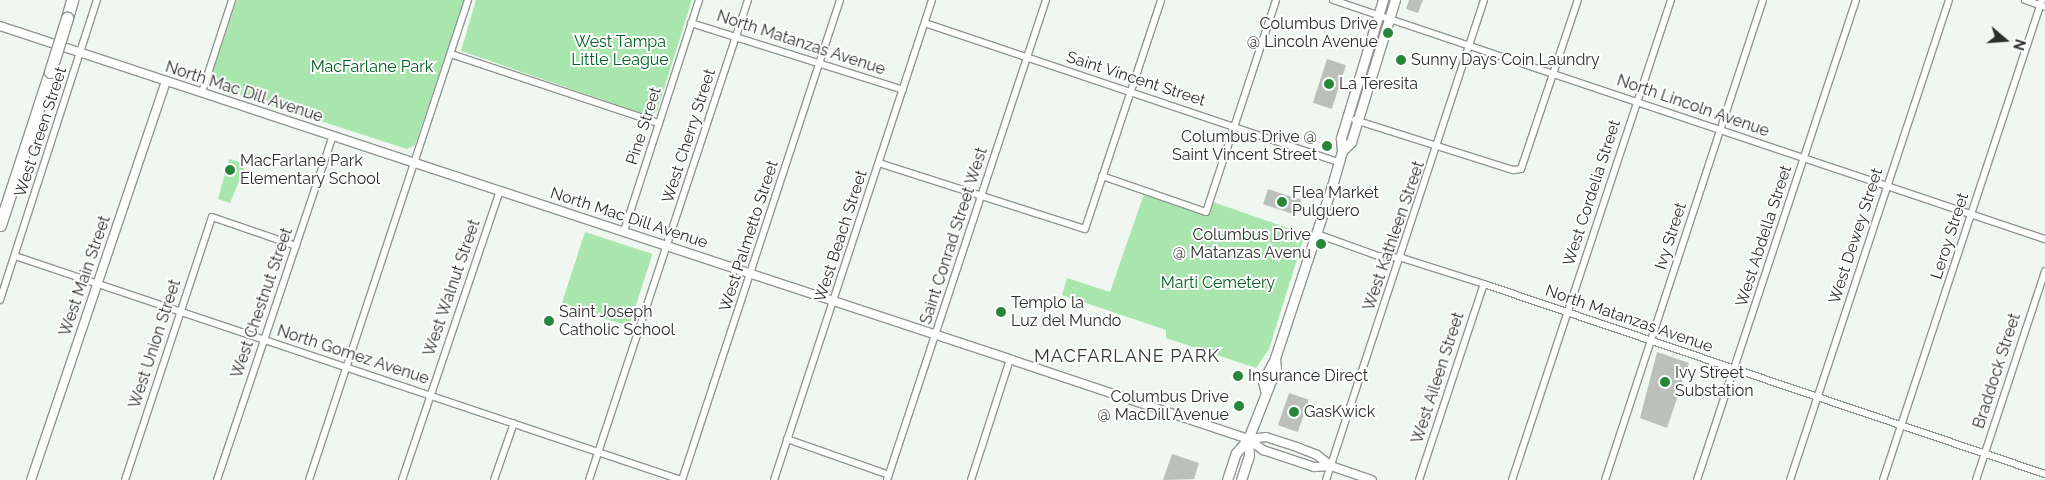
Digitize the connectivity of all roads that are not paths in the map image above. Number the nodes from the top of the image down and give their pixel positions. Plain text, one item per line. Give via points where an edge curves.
1 (72, 0) edge
2 (97, 0) edge
3 (232, 0) edge
4 (468, 0) edge
5 (699, 0) edge
6 (748, 0) edge
7 (840, 0) edge
8 (932, 0) edge
9 (1046, 0) edge
10 (1161, 0) edge
11 (1276, 0) edge
12 (1333, 0) edge
13 (1383, 0) edge
14 (1395, 0) edge
15 (1484, 0) edge
16 (1578, 0) edge
17 (1670, 0) edge
18 (1763, 0) edge
19 (1856, 0) edge
20 (1949, 0) edge
21 (2025, 0) edge
22 (2042, 4) edge
23 (1378, 14) junction
24 (1389, 18) junction
25 (691, 23) junction
26 (925, 23) junction
27 (0, 26) edge
28 (736, 37) junction
29 (1469, 45) junction
30 (81, 52) junction
31 (451, 54) junction
32 (1027, 58) junction
33 (820, 64) junction
34 (1554, 74) junction
35 (166, 81) junction
36 (903, 90) junction
37 (202, 92) junction
38 (1130, 92) junction
39 (1637, 102) junction
40 (1346, 117) junction
41 (1357, 121) junction
42 (660, 123) junction
43 (1234, 126) junction
44 (1720, 130) junction
45 (334, 136) junction
46 (1439, 147) junction
47 (1342, 151) junction
48 (1804, 158) junction
49 (415, 162) junction
50 (1338, 162) junction
51 (879, 163) junction
52 (1102, 176) junction
53 (1887, 186) junction
54 (500, 190) junction
55 (982, 197) junction
56 (1971, 215) junction
57 (0, 225) edge
58 (624, 231) junction
59 (1317, 234) junction
60 (2045, 239) edge
61 (296, 246) junction
62 (667, 246) junction
63 (15, 256) junction
64 (1402, 258) junction
65 (2045, 271) edge
66 (752, 274) junction
67 (96, 284) junction
68 (1484, 284) junction
69 (0, 300) edge
70 (834, 300) junction
71 (180, 312) junction
72 (1567, 312) junction
73 (936, 334) junction
74 (265, 340) junction
75 (1651, 341) junction
76 (1010, 359) junction
77 (346, 367) junction
78 (1734, 369) junction
79 (430, 395) junction
80 (1818, 397) junction
81 (514, 423) junction
82 (1901, 425) junction
83 (787, 439) junction
84 (1248, 439) junction
85 (599, 452) junction
86 (1984, 454) junction
87 (1331, 466) junction
88 (2045, 474) edge
89 (888, 477) edge
90 (31, 480) edge
91 (125, 480) edge
92 (217, 480) edge
93 (309, 480) edge
94 (402, 480) edge
95 (494, 480) edge
96 (589, 480) edge
97 (682, 480) edge
98 (774, 480) edge
99 (970, 480) edge
100 (1228, 480) edge
101 (1241, 480) edge
102 (1326, 480) edge
103 (1372, 480) edge
104 (1419, 480) edge
105 (1512, 480) edge
106 (1605, 480) edge
107 (1698, 480) edge
108 (1790, 480) edge
109 (1883, 480) edge
110 (1976, 480) edge

1 - 57 highway, bridge
2 - 30 street, West Green Street
3 - 37 street
4 - 31 street
5 - 25 street, Pine Street
6 - 28 street, West Cherry Street
7 - 33 street, West Palmetto Street
8 - 26 street, West Beach Street
9 - 32 street, Saint Conrad Street West
10 - 38 street
11 - 43 street
12 - 23 street, North Lincoln Avenue
13 - 23 main road
14 - 24 main road
15 - 29 street, West Kathleen Street
16 - 34 street
17 - 39 street, West Cordelia Street
18 - 44 street, Ivy Street
19 - 48 street, West Abdella Street
20 - 53 street, West Dewey Street
21 - 22 street
22 - 56 street, Leroy Street
23 - 24 street, North Lincoln Avenue
23 - 40 main road
24 - 29 street, North Lincoln Avenue
24 - 41 main road
25 - 28 street, North Matanzas Avenue
25 - 42 street, Pine Street
26 - 32 street, Saint Vincent Street
26 - 36 street, West Beach Street
27 - 30 street, North Mac Dill Avenue
28 - 33 street, North Matanzas Avenue
28 - 62 street, West Cherry Street
29 - 34 street, North Lincoln Avenue
29 - 46 street, West Kathleen Street
30 - 35 street, North Mac Dill Avenue
30 - 63 street, West Green Street
31 - 42 street
31 - 49 street
32 - 38 street, Saint Vincent Street
32 - 55 street, Saint Conrad Street West
33 - 36 street, North Matanzas Avenue
33 - 66 street, West Palmetto Street
34 - 39 street, North Lincoln Avenue
34 - 46 street via 1521,168 1514,170
35 - 37 street, North Mac Dill Avenue
35 - 67 street, West Main Street
36 - 51 street, West Beach Street
37 - 45 street, North Mac Dill Avenue
38 - 43 street, Saint Vincent Street
38 - 52 street
39 - 44 street, North Lincoln Avenue
39 - 72 street, West Cordelia Street
40 - 41 street
40 - 47 main road
41 - 46 street
41 - 47 main road via 1351,142
42 - 58 street, Pine Street
43 - 50 street, Saint Vincent Street
43 - 52 street via 1206,212
44 - 48 street, North Lincoln Avenue
44 - 75 street, Ivy Street
45 - 49 street, North Mac Dill Avenue
45 - 61 street, West Chestnut Street
46 - 64 street, West Kathleen Street
47 - 50 main road
48 - 53 street, North Lincoln Avenue
48 - 78 street, West Abdella Street
49 - 54 street, North Mac Dill Avenue
49 - 77 street
50 - 59 main road
51 - 55 street
51 - 70 street, West Beach Street
52 - 55 street via 1085,229
53 - 56 street, North Lincoln Avenue
53 - 80 street, West Dewey Street
54 - 58 street, North Mac Dill Avenue
54 - 79 street, West Walnut Street
55 - 73 street, Saint Conrad Street West
56 - 60 street, North Lincoln Avenue
56 - 82 street, Leroy Street
58 - 62 street, North Mac Dill Avenue
59 - 64 street, North Matanzas Avenue via 1378,256
59 - 84 main road via 1275,358 1276,368
61 - 71 street, West Union Street via 212,217
61 - 74 street, West Chestnut Street
62 - 66 street, North Mac Dill Avenue
62 - 85 street, West Cherry Street
63 - 67 street, North Gomez Avenue
63 - 69 street, West Green Street
64 - 68 street, North Matanzas Avenue
64 - 87 street, West Kathleen Street
65 - 86 street, Braddock Street
66 - 70 street, North Mac Dill Avenue
66 - 97 street, West Palmetto Street
67 - 71 street, North Gomez Avenue
67 - 90 street, West Main Street
68 - 72 street, North Matanzas Avenue
68 - 104 street, West Aileen Street
70 - 73 street, North Mac Dill Avenue
70 - 83 street, West Beach Street
71 - 74 street, North Gomez Avenue
71 - 91 street, West Union Street
72 - 75 street, North Matanzas Avenue
72 - 105 street, West Cordelia Street
73 - 76 street, North Mac Dill Avenue
73 - 89 street, Saint Conrad Street West
74 - 77 street, North Gomez Avenue
74 - 92 street, West Chestnut Street
75 - 78 street, North Matanzas Avenue
75 - 106 street, Ivy Street
76 - 84 street, North Mac Dill Avenue
76 - 99 street
77 - 79 street, North Gomez Avenue
77 - 93 street
78 - 80 street, North Matanzas Avenue
78 - 107 street, West Abdella Street
79 - 81 street, North Gomez Avenue
79 - 94 street, West Walnut Street
80 - 82 street, North Matanzas Avenue
80 - 108 street, West Dewey Street
81 - 85 street, North Gomez Avenue
81 - 95 street
82 - 86 street, North Matanzas Avenue
82 - 109 street, Leroy Street
83 - 89 street
83 - 98 street, West Beach Street
84 - 87 street, North Mac Dill Avenue via 1263,450 1314,467
84 - 87 street, North Mac Dill Avenue via 1266,437 1317,455
84 - 100 main road via 1236,453
84 - 101 main road via 1249,455
85 - 96 street, West Cherry Street
85 - 97 street, North Gomez Avenue
86 - 88 street, North Matanzas Avenue
86 - 110 street, Braddock Street
87 - 102 street, West Kathleen Street
87 - 103 street, North Mac Dill Avenue

